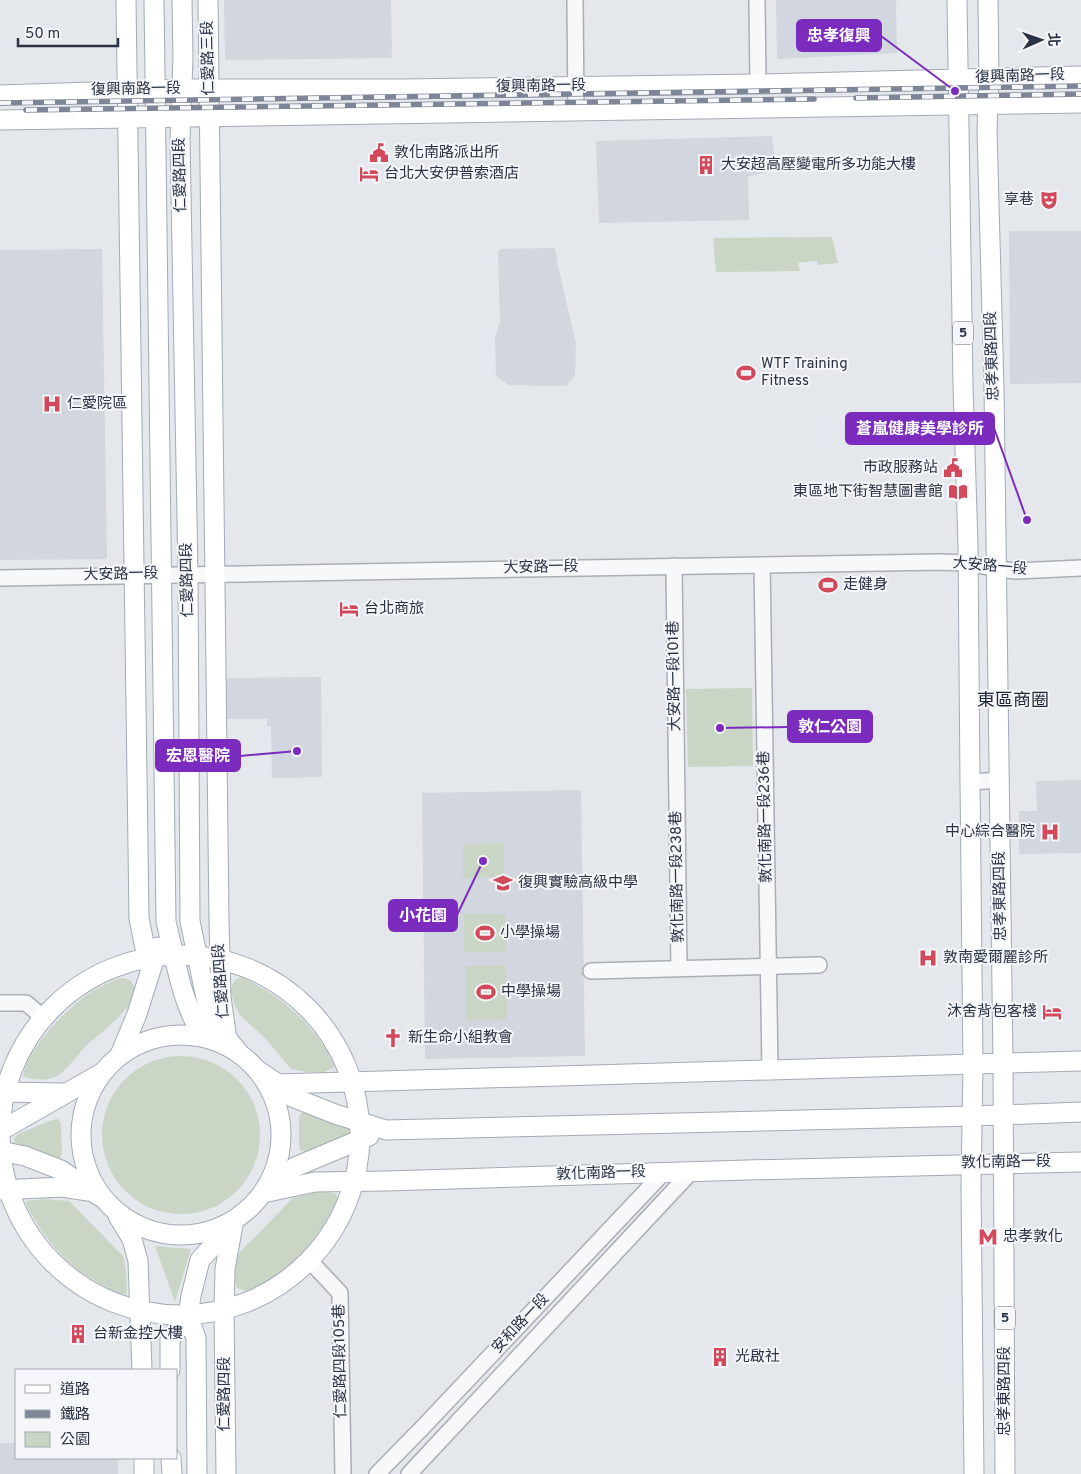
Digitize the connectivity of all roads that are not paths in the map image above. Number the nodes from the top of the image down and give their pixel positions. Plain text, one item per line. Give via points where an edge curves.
1 (126, 0) edge
2 (154, 0) edge
3 (182, 0) edge
4 (208, 0) edge
5 (575, 0) edge
6 (757, 0) edge
7 (957, 0) edge
8 (988, 0) edge
9 (1081, 76) edge
10 (989, 78) junction
11 (959, 79) junction
12 (758, 84) junction
13 (576, 87) junction
14 (182, 89) junction
15 (209, 89) junction
16 (128, 90) junction
17 (155, 90) junction
18 (0, 94) edge
19 (988, 103) junction
20 (1081, 103) edge
21 (959, 104) junction
22 (576, 111) junction
23 (155, 116) junction
24 (181, 116) junction
25 (209, 116) junction
26 (128, 117) junction
27 (0, 120) edge
28 (968, 563) junction
29 (762, 565) junction
30 (674, 566) junction
31 (1081, 568) edge
32 (997, 570) junction
33 (214, 573) junction
34 (162, 574) junction
35 (188, 574) junction
36 (134, 575) junction
37 (0, 578) edge
38 (1000, 780) junction
39 (970, 782) junction
40 (677, 786) joint
41 (166, 922) junction
42 (174, 955) junction
43 (198, 956) junction
44 (151, 958) junction
45 (220, 959) junction
46 (819, 964) dead end
47 (768, 966) junction
48 (679, 968) junction
49 (591, 971) dead end
50 (0, 1003) edge
51 (44, 1018) junction
52 (226, 1036) junction
53 (204, 1037) junction
54 (238, 1052) junction
55 (120, 1055) junction
56 (1081, 1061) edge
57 (1003, 1063) junction
58 (973, 1064) junction
59 (257, 1070) junction
60 (770, 1070) junction
61 (101, 1073) junction
62 (352, 1082) junction
63 (278, 1084) junction
64 (3, 1092) edge
65 (64, 1093) junction
66 (1081, 1112) edge
67 (1003, 1115) junction
68 (973, 1116) junction
69 (0, 1131) edge
70 (360, 1131) junction
71 (1, 1151) edge
72 (1081, 1162) edge
73 (972, 1163) junction
74 (1003, 1163) junction
75 (664, 1172) junction
76 (691, 1172) junction
77 (354, 1182) junction
78 (5, 1189) edge
79 (263, 1193) junction
80 (98, 1195) junction
81 (117, 1214) junction
82 (234, 1222) junction
83 (310, 1261) junction
84 (224, 1310) junction
85 (141, 1311) junction
86 (188, 1316) junction
87 (142, 1369) edge
88 (170, 1369) edge
89 (144, 1459) edge
90 (171, 1459) edge
91 (144, 1474) edge
92 (172, 1474) edge
93 (197, 1474) edge
94 (226, 1474) edge
95 (343, 1474) edge
96 (377, 1474) edge
97 (409, 1474) edge
98 (974, 1474) edge
99 (1005, 1474) edge

1 - 16 main road
2 - 17 main road
3 - 14 main road, 仁愛路三段
4 - 15 main road, 仁愛路三段
5 - 13 street
6 - 12 street
7 - 11 main road, 5
8 - 10 main road, 5
9 - 10 main road, 復興南路一段
10 - 11 main road, 復興南路一段
10 - 19 main road, 忠孝東路四段 / 5
11 - 12 main road, 復興南路一段
11 - 21 main road, 忠孝東路四段 / 5
12 - 13 main road, 復興南路一段
13 - 15 main road, 復興南路一段
13 - 22 street
14 - 15 main road, 復興南路一段
14 - 17 main road, 復興南路一段
14 - 24 main road, 仁愛路三段
15 - 25 main road, 仁愛路三段
16 - 17 main road, 復興南路一段
16 - 18 main road, 復興南路一段
16 - 26 main road
17 - 23 main road
19 - 20 main road, 復興南路一段
19 - 21 main road, 復興南路一段
19 - 32 main road, 忠孝東路四段 / 5
21 - 22 main road, 復興南路一段
21 - 28 main road, 忠孝東路四段 / 5
22 - 25 main road, 復興南路一段
23 - 24 main road, 復興南路一段
23 - 26 main road, 復興南路一段
23 - 34 main road, 仁愛路四段
24 - 25 main road, 復興南路一段
24 - 35 main road, 仁愛路四段
25 - 33 main road, 仁愛路四段
26 - 27 main road, 復興南路一段
26 - 36 main road, 仁愛路四段
28 - 29 street, 大安路一段
28 - 32 street, 大安路一段
28 - 39 main road, 忠孝東路四段 / 5
29 - 30 street, 大安路一段
29 - 47 street, 敦化南路一段236巷
30 - 33 street, 大安路一段
30 - 40 street, 大安路一段101巷
31 - 32 street, 大安路一段
32 - 38 main road, 忠孝東路四段 / 5
33 - 35 street, 大安路一段
33 - 45 main road, 仁愛路四段
34 - 35 street, 大安路一段
34 - 36 street, 大安路一段
34 - 41 main road, 仁愛路四段
35 - 43 main road, 仁愛路四段 via 190,921
36 - 37 street, 大安路一段
36 - 44 main road, 仁愛路四段 via 139,918
38 - 39 street
38 - 57 main road, 忠孝東路四段 / 5
39 - 58 main road, 忠孝東路四段 / 5
40 - 48 street, 敦化南路一段238巷
41 - 42 main road, 仁愛路四段
41 - 44 main road, 仁愛路四段
42 - 43 main road
42 - 44 main road
42 - 53 main road, 仁愛路四段 via 188,1007
43 - 45 main road
43 - 52 main road, 仁愛路四段 via 208,1008
44 - 51 main road via 120,966 87,981
44 - 55 main road, 仁愛路四段 via 137,1014
45 - 52 main road, 仁愛路四段
45 - 62 main road via 268,979 300,1001 331,1038
46 - 47 street
47 - 48 street
47 - 60 street, 敦化南路一段236巷
48 - 49 street
50 - 51 street via 26,1002
51 - 64 main road via 22,1051
52 - 54 main road, 仁愛路四段
53 - 54 main road
53 - 55 main road via 160,1036 139,1043
54 - 59 main road
55 - 61 main road
56 - 57 main road
57 - 58 main road
57 - 67 main road, 忠孝東路四段 / 5
58 - 60 main road
58 - 68 main road, 忠孝東路四段 / 5
59 - 63 main road
59 - 79 main road via 271,1092 279,1117 280,1144 275,1170
60 - 62 main road
61 - 65 main road
61 - 80 main road via 84,1108 81,1127 81,1146
62 - 63 main road
62 - 70 main road
63 - 70 main road via 292,1097
64 - 65 main road
64 - 69 main road
65 - 69 main road
66 - 67 main road
67 - 68 main road
67 - 74 main road, 忠孝東路四段 / 5
68 - 70 main road
68 - 73 main road, 忠孝東路四段 / 5
69 - 71 main road
70 - 77 main road
70 - 79 main road via 295,1167
71 - 78 main road
71 - 80 main road via 61,1170
72 - 74 main road, 敦化南路一段
73 - 74 main road, 敦化南路一段
73 - 76 main road, 敦化南路一段
73 - 98 main road, 忠孝東路四段 / 5
74 - 99 main road, 忠孝東路四段 / 5
75 - 76 main road, 敦化南路一段
75 - 77 main road, 敦化南路一段
75 - 96 street, 安和路一段
76 - 97 street, 安和路一段
77 - 79 main road, 敦化南路一段 via 315,1182
77 - 83 main road via 338,1221
78 - 80 main road via 62,1187
78 - 85 main road via 29,1232 59,1268 89,1290
79 - 82 main road
80 - 81 main road
81 - 82 main road via 152,1232 187,1236
81 - 85 main road via 132,1239 138,1261
82 - 84 main road, 仁愛路四段 via 225,1269
82 - 86 main road, 仁愛路四段 via 200,1260
83 - 84 main road via 270,1292
83 - 95 street, 仁愛路四段105巷 via 340,1293
84 - 86 main road
84 - 94 main road, 仁愛路四段
85 - 86 main road
85 - 87 main road
86 - 88 main road via 170,1338
86 - 93 main road, 仁愛路四段 via 196,1338
89 - 91 main road
90 - 92 main road

